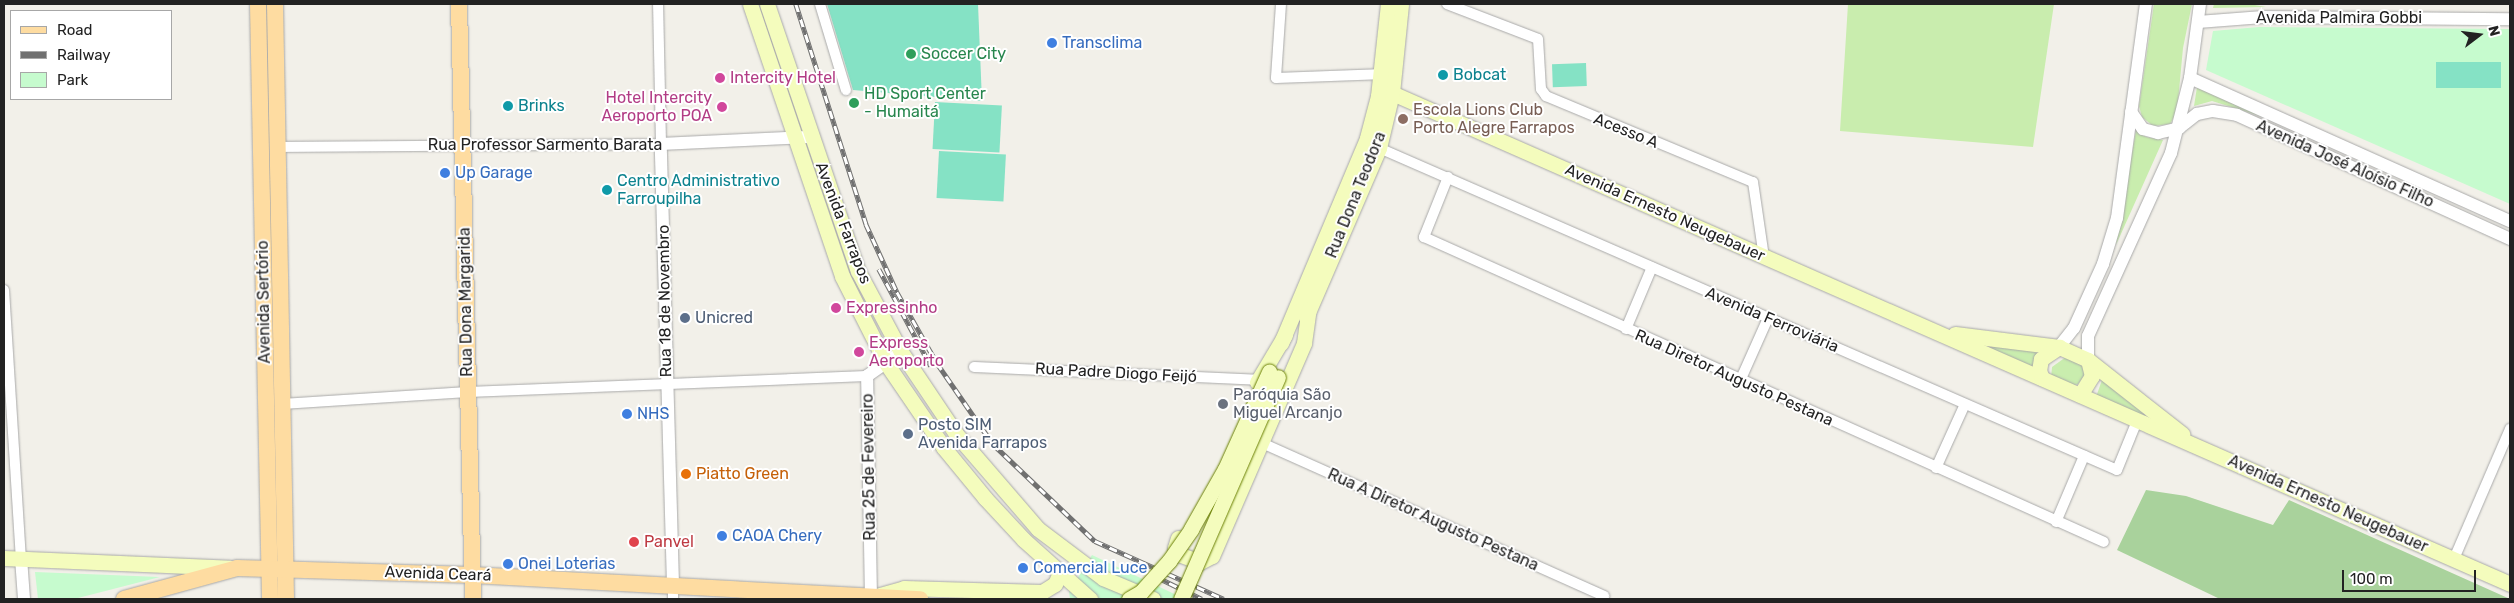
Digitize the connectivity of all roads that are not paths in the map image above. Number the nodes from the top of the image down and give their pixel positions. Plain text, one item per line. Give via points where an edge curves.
1 (258, 4) edge
2 (275, 4) edge
3 (459, 4) edge
4 (658, 4) edge
5 (750, 4) edge
6 (767, 4) edge
7 (820, 4) edge
8 (1282, 4) edge
9 (1388, 4) edge
10 (1400, 4) edge
11 (1447, 4) edge
12 (2146, 4) edge
13 (2200, 4) edge
14 (2510, 19) edge
15 (2198, 22) junction
16 (1395, 62) junction
17 (1379, 77) junction
18 (2190, 78) junction
19 (846, 90) dead end
20 (1385, 94) junction
21 (2131, 112) junction
22 (2179, 128) junction
23 (812, 137) junction
24 (794, 138) junction
25 (662, 144) junction
26 (462, 145) junction
27 (278, 147) junction
28 (1379, 148) junction
29 (1448, 177) junction
30 (2510, 221) edge
31 (2510, 239) edge
32 (1764, 257) junction
33 (1652, 267) junction
34 (4, 290) edge
35 (1309, 309) junction
36 (1768, 318) junction
37 (1626, 329) junction
38 (1939, 332) junction
39 (2059, 347) junction
40 (900, 352) junction
41 (2088, 360) junction
42 (886, 363) junction
43 (974, 367) dead end
44 (867, 376) junction
45 (1268, 376) junction
46 (2042, 378) junction
47 (1740, 381) junction
48 (668, 384) junction
49 (468, 392) junction
50 (2080, 395) junction
51 (7, 401) edge
52 (282, 404) junction
53 (1965, 404) junction
54 (2137, 421) junction
55 (2510, 430) edge
56 (1262, 444) junction
57 (2201, 449) junction
58 (2084, 456) junction
59 (1936, 468) junction
60 (2056, 522) junction
61 (2104, 542) dead end
62 (4, 558) edge
63 (21, 558) junction
64 (2454, 559) junction
65 (237, 568) junction
66 (277, 570) junction
67 (1060, 573) junction
68 (472, 575) junction
69 (2510, 584) edge
70 (673, 592) edge
71 (1604, 596) dead end
72 (24, 599) edge
73 (124, 599) edge
74 (270, 599) edge
75 (286, 599) edge
76 (473, 599) edge
77 (873, 599) edge
78 (920, 599) edge
79 (1088, 599) edge
80 (1129, 599) edge
81 (1153, 599) edge
82 (1182, 599) edge

1 - 66 main road, Avenida Sertório
2 - 27 main road, Avenida Sertório
3 - 26 main road, Rua Dona Margarida
4 - 25 street, Rua 18 de Novembro
5 - 24 main road, Avenida Farrapos
6 - 23 main road, Avenida Farrapos
7 - 19 street
8 - 17 street via 1276,78
9 - 17 main road, Rua Dona Teodora
10 - 16 main road, Rua Dona Teodora
11 - 32 street, Acesso A via 1538,39 1541,89 1546,96 1754,182
12 - 21 street
13 - 15 street
14 - 15 street, Avenida Palmira Gobbi via 2263,17
15 - 18 street
16 - 17 street
16 - 20 main road, Rua Dona Teodora
17 - 20 main road, Rua Dona Teodora
18 - 22 street
18 - 30 street, Avenida José Aloísio Filho
20 - 28 main road, Rua Dona Teodora
20 - 32 main road, Avenida Ernesto Neugebauer
20 - 45 main road, Rua Dona Teodora via 1352,181
21 - 22 street via 2143,129 2158,134
21 - 39 street via 2117,218 2103,264 2074,328
22 - 31 street, Avenida José Aloísio Filho via 2197,114 2213,111 2237,115
22 - 41 street via 2171,153 2088,336
23 - 24 street, Rua Professor Sarmento Barata
23 - 40 main road, Avenida Farrapos via 858,271
24 - 25 street, Rua Professor Sarmento Barata
24 - 42 main road, Avenida Farrapos via 842,276
25 - 26 street, Rua Professor Sarmento Barata
25 - 48 street, Rua 18 de Novembro
26 - 27 street, Rua Professor Sarmento Barata
26 - 49 main road, Rua Dona Margarida
27 - 52 main road, Avenida Sertório
28 - 29 street, Avenida Ferroviária
28 - 35 main road, Rua Dona Teodora
29 - 33 street, Avenida Ferroviária
29 - 37 street, Rua Diretor Augusto Pestana via 1424,237
32 - 38 main road, Avenida Ernesto Neugebauer
33 - 36 street, Avenida Ferroviária
33 - 37 street
34 - 51 street
35 - 45 main road, Rua Dona Teodora
35 - 56 main road via 1304,343
36 - 47 street
36 - 53 street, Avenida Ferroviária
37 - 47 street, Rua Diretor Augusto Pestana
38 - 39 main road, Avenida Ernesto Neugebauer
38 - 46 main road, Avenida Ernesto Neugebauer
39 - 41 main road, Avenida Ernesto Neugebauer
39 - 46 main road via 2041,359 2039,371
40 - 42 street, Rua 25 de Fevereiro
40 - 81 main road, Avenida Farrapos via 956,434 1038,529 1103,578
41 - 50 main road via 2092,376
41 - 57 main road, Avenida Ernesto Neugebauer
42 - 44 street, Rua 25 de Fevereiro
42 - 67 main road, Avenida Farrapos via 944,448 979,491
43 - 45 street, Rua Padre Diogo Feijó
44 - 48 street
44 - 77 street, Rua 25 de Fevereiro
45 - 56 main road via 1175,542 1181,555 1200,562 1212,556
45 - 80 main road, bridge via 1225,469 1191,529 1169,561 1141,592
45 - 82 main road, bridge
46 - 50 main road, Avenida Ernesto Neugebauer
47 - 59 street, Rua Diretor Augusto Pestana
48 - 49 street
48 - 70 street, Rua 18 de Novembro
49 - 52 street
49 - 68 main road, Rua Dona Margarida
50 - 54 main road, Avenida Ernesto Neugebauer
51 - 63 street
52 - 66 main road, Avenida Sertório
53 - 58 street, Avenida Ferroviária
53 - 59 street
54 - 57 main road, Avenida Ernesto Neugebauer
54 - 58 street, Avenida Ferroviária via 2117,470
55 - 64 street
56 - 71 street, Rua A Diretor Augusto Pestana
57 - 64 main road, Avenida Ernesto Neugebauer
58 - 60 street
59 - 60 street, Rua Diretor Augusto Pestana
60 - 61 street, Rua Diretor Augusto Pestana
62 - 63 main road, Avenida Ceará
63 - 65 main road, Avenida Ceará
63 - 72 street
64 - 69 main road, Avenida Ernesto Neugebauer
65 - 66 main road, Avenida Ceará
65 - 73 main road
66 - 68 main road, Avenida Ceará
66 - 74 main road, Avenida Sertório
66 - 75 main road, Avenida Sertório
67 - 77 main road, Avenida Ceará via 1055,584 1042,592 904,588
67 - 79 main road, Avenida Farrapos
68 - 70 main road, Avenida Ceará
68 - 76 main road, Rua Dona Margarida
70 - 77 main road, Avenida Ceará
77 - 78 main road, Avenida Ceará

